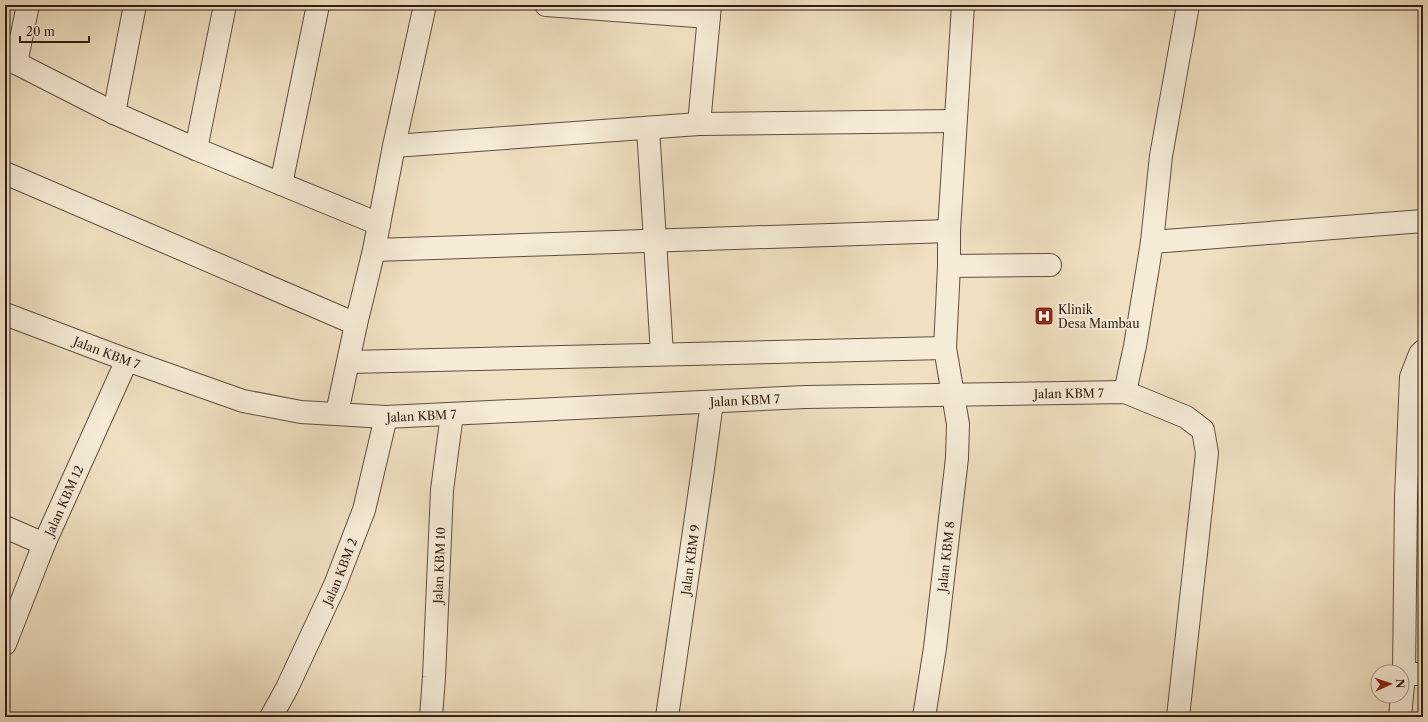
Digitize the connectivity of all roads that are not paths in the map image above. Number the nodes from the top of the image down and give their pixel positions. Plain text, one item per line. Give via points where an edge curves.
1 (28, 5) edge
2 (135, 5) edge
3 (225, 5) edge
4 (318, 5) edge
5 (424, 5) edge
6 (546, 5) edge
7 (963, 5) edge
8 (1188, 5) edge
9 (710, 11) edge
10 (11, 62) edge
11 (114, 113) junction
12 (955, 121) junction
13 (699, 124) junction
14 (648, 128) junction
15 (394, 146) junction
16 (196, 149) junction
17 (5, 173) edge
18 (281, 184) junction
19 (1423, 221) edge
20 (379, 224) junction
21 (949, 231) junction
22 (655, 241) junction
23 (1152, 242) junction
24 (374, 250) junction
25 (1050, 265) dead end
26 (949, 266) junction
27 (5, 314) edge
28 (356, 324) junction
29 (945, 348) junction
30 (1423, 351) edge
31 (662, 354) junction
32 (127, 360) junction
33 (349, 362) junction
34 (1125, 392) junction
35 (954, 395) junction
36 (712, 402) junction
37 (337, 413) junction
38 (452, 414) junction
39 (386, 417) junction
40 (5, 527) edge
41 (44, 544) junction
42 (5, 644) edge
43 (1414, 674) edge
44 (271, 717) edge
45 (431, 717) edge
46 (667, 717) edge
47 (924, 717) edge
48 (1178, 717) edge
49 (1400, 717) edge

1 - 10 street
2 - 11 street
3 - 16 street
4 - 18 street
5 - 15 street
6 - 9 street
7 - 12 street, Jalan KBM 8
8 - 23 street via 1161,156
9 - 13 street
10 - 11 street
11 - 16 street
12 - 13 street
12 - 21 street, Jalan KBM 8
13 - 14 street
14 - 15 street
14 - 22 street
15 - 20 street
16 - 18 street
17 - 28 street
18 - 20 street
19 - 23 street
20 - 24 street
21 - 22 street
21 - 26 street, Jalan KBM 8
22 - 24 street
22 - 31 street
23 - 34 street
24 - 28 street
25 - 26 street
26 - 29 street, Jalan KBM 8
27 - 32 street, Jalan KBM 7
28 - 33 street
29 - 31 street
29 - 35 street, Jalan KBM 8
30 - 43 street via 1411,377 1406,497
31 - 33 street
32 - 37 street, Jalan KBM 7 via 243,401 301,412
32 - 41 street, Jalan KBM 12
33 - 37 street
34 - 35 street, Jalan KBM 7
34 - 48 street, Jalan KBM 7 via 1186,417 1203,430 1206,446
35 - 36 street, Jalan KBM 7 via 805,397
35 - 47 street, Jalan KBM 8 via 958,424 958,458
36 - 38 street, Jalan KBM 7
36 - 46 street, Jalan KBM 9
37 - 39 street, Jalan KBM 7
38 - 39 street, Jalan KBM 7
38 - 45 street, Jalan KBM 10 via 442,490
39 - 44 street, Jalan KBM 2 via 361,518 335,584
40 - 41 street
41 - 42 street, Jalan KBM 12
43 - 49 street

